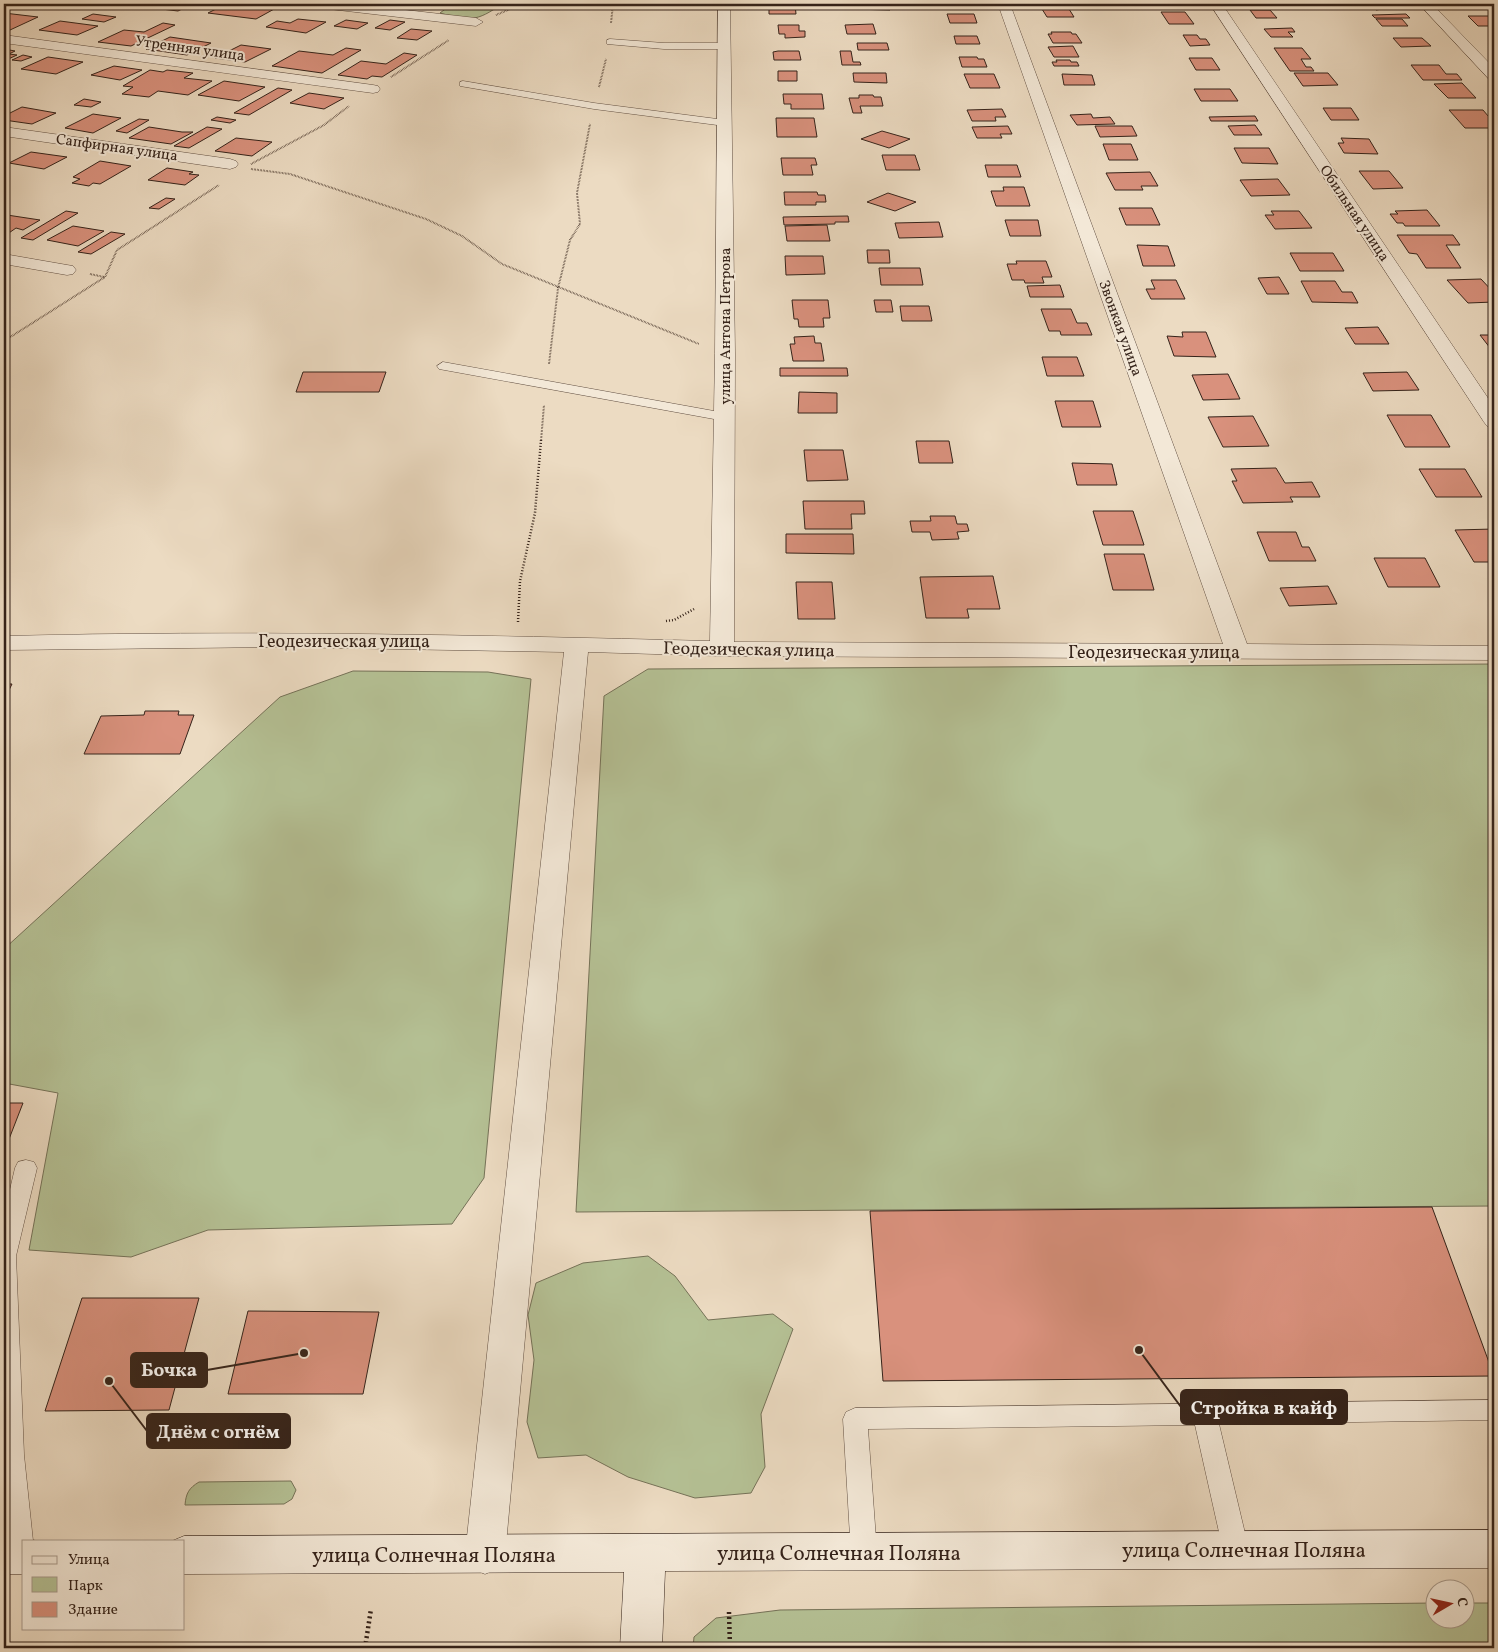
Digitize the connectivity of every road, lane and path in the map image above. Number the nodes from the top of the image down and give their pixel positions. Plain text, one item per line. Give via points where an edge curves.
1 (321, 4) edge
2 (724, 4) edge
3 (1004, 4) edge
4 (1216, 4) edge
5 (1425, 4) edge
6 (476, 22) joint
7 (4, 39) edge
8 (610, 42) joint
9 (723, 46) junction
10 (1494, 76) edge
11 (463, 84) dead end
12 (373, 89) junction
13 (594, 106) junction
14 (725, 123) junction
15 (4, 131) edge
16 (230, 164) dead end
17 (221, 183) dead end
18 (4, 259) edge
19 (67, 270) dead end
20 (558, 288) junction
21 (4, 341) edge
22 (725, 354) junction
23 (444, 366) dead end
24 (546, 384) junction
25 (725, 417) junction
26 (1494, 422) edge
27 (518, 618) dead end
28 (4, 643) edge
29 (577, 646) junction
30 (722, 649) junction
31 (1238, 652) junction
32 (1494, 653) edge
33 (26, 1168) dead end
34 (1494, 1410) edge
35 (1205, 1415) junction
36 (8, 1451) edge
37 (1494, 1549) edge
38 (1236, 1550) junction
39 (864, 1553) junction
40 (645, 1554) junction
41 (17, 1555) edge
42 (185, 1555) edge
43 (485, 1555) junction
44 (371, 1609) dead end
45 (730, 1612) dead end
46 (365, 1648) edge
47 (641, 1648) edge
48 (730, 1648) edge

1 - 6 street
2 - 9 street, улица Антона Петрова
3 - 31 street, Звонкая улица
4 - 26 street, Обильная улица
5 - 10 street
6 - 12 path
7 - 12 street, Утренняя улица
8 - 9 lane
8 - 13 path
9 - 14 street, улица Антона Петрова
11 - 13 lane
12 - 20 path via 324,125 245,168 290,174 426,219 462,236 502,264
13 - 14 lane
13 - 20 path via 577,193 580,224 570,240
14 - 22 street, улица Антона Петрова
15 - 16 street, Сапфирная улица
17 - 21 path via 117,250 104,277
18 - 19 street
20 - 22 path
20 - 24 path
22 - 25 street, улица Антона Петрова
23 - 24 lane
24 - 25 lane
24 - 27 path via 535,513 520,581
25 - 30 street, улица Антона Петрова
28 - 29 street, Геодезическая улица via 281,640
29 - 30 street, Геодезическая улица
29 - 43 street
30 - 31 street, Геодезическая улица
31 - 32 street, Геодезическая улица
33 - 36 lane via 4,1256
34 - 35 lane
35 - 38 lane
35 - 39 lane via 855,1420
36 - 41 lane
37 - 38 street, улица Солнечная Поляна
38 - 39 street, улица Солнечная Поляна
39 - 40 street, улица Солнечная Поляна
40 - 43 street, улица Солнечная Поляна
40 - 47 street
42 - 43 street, улица Солнечная Поляна
44 - 46 path
45 - 48 path

